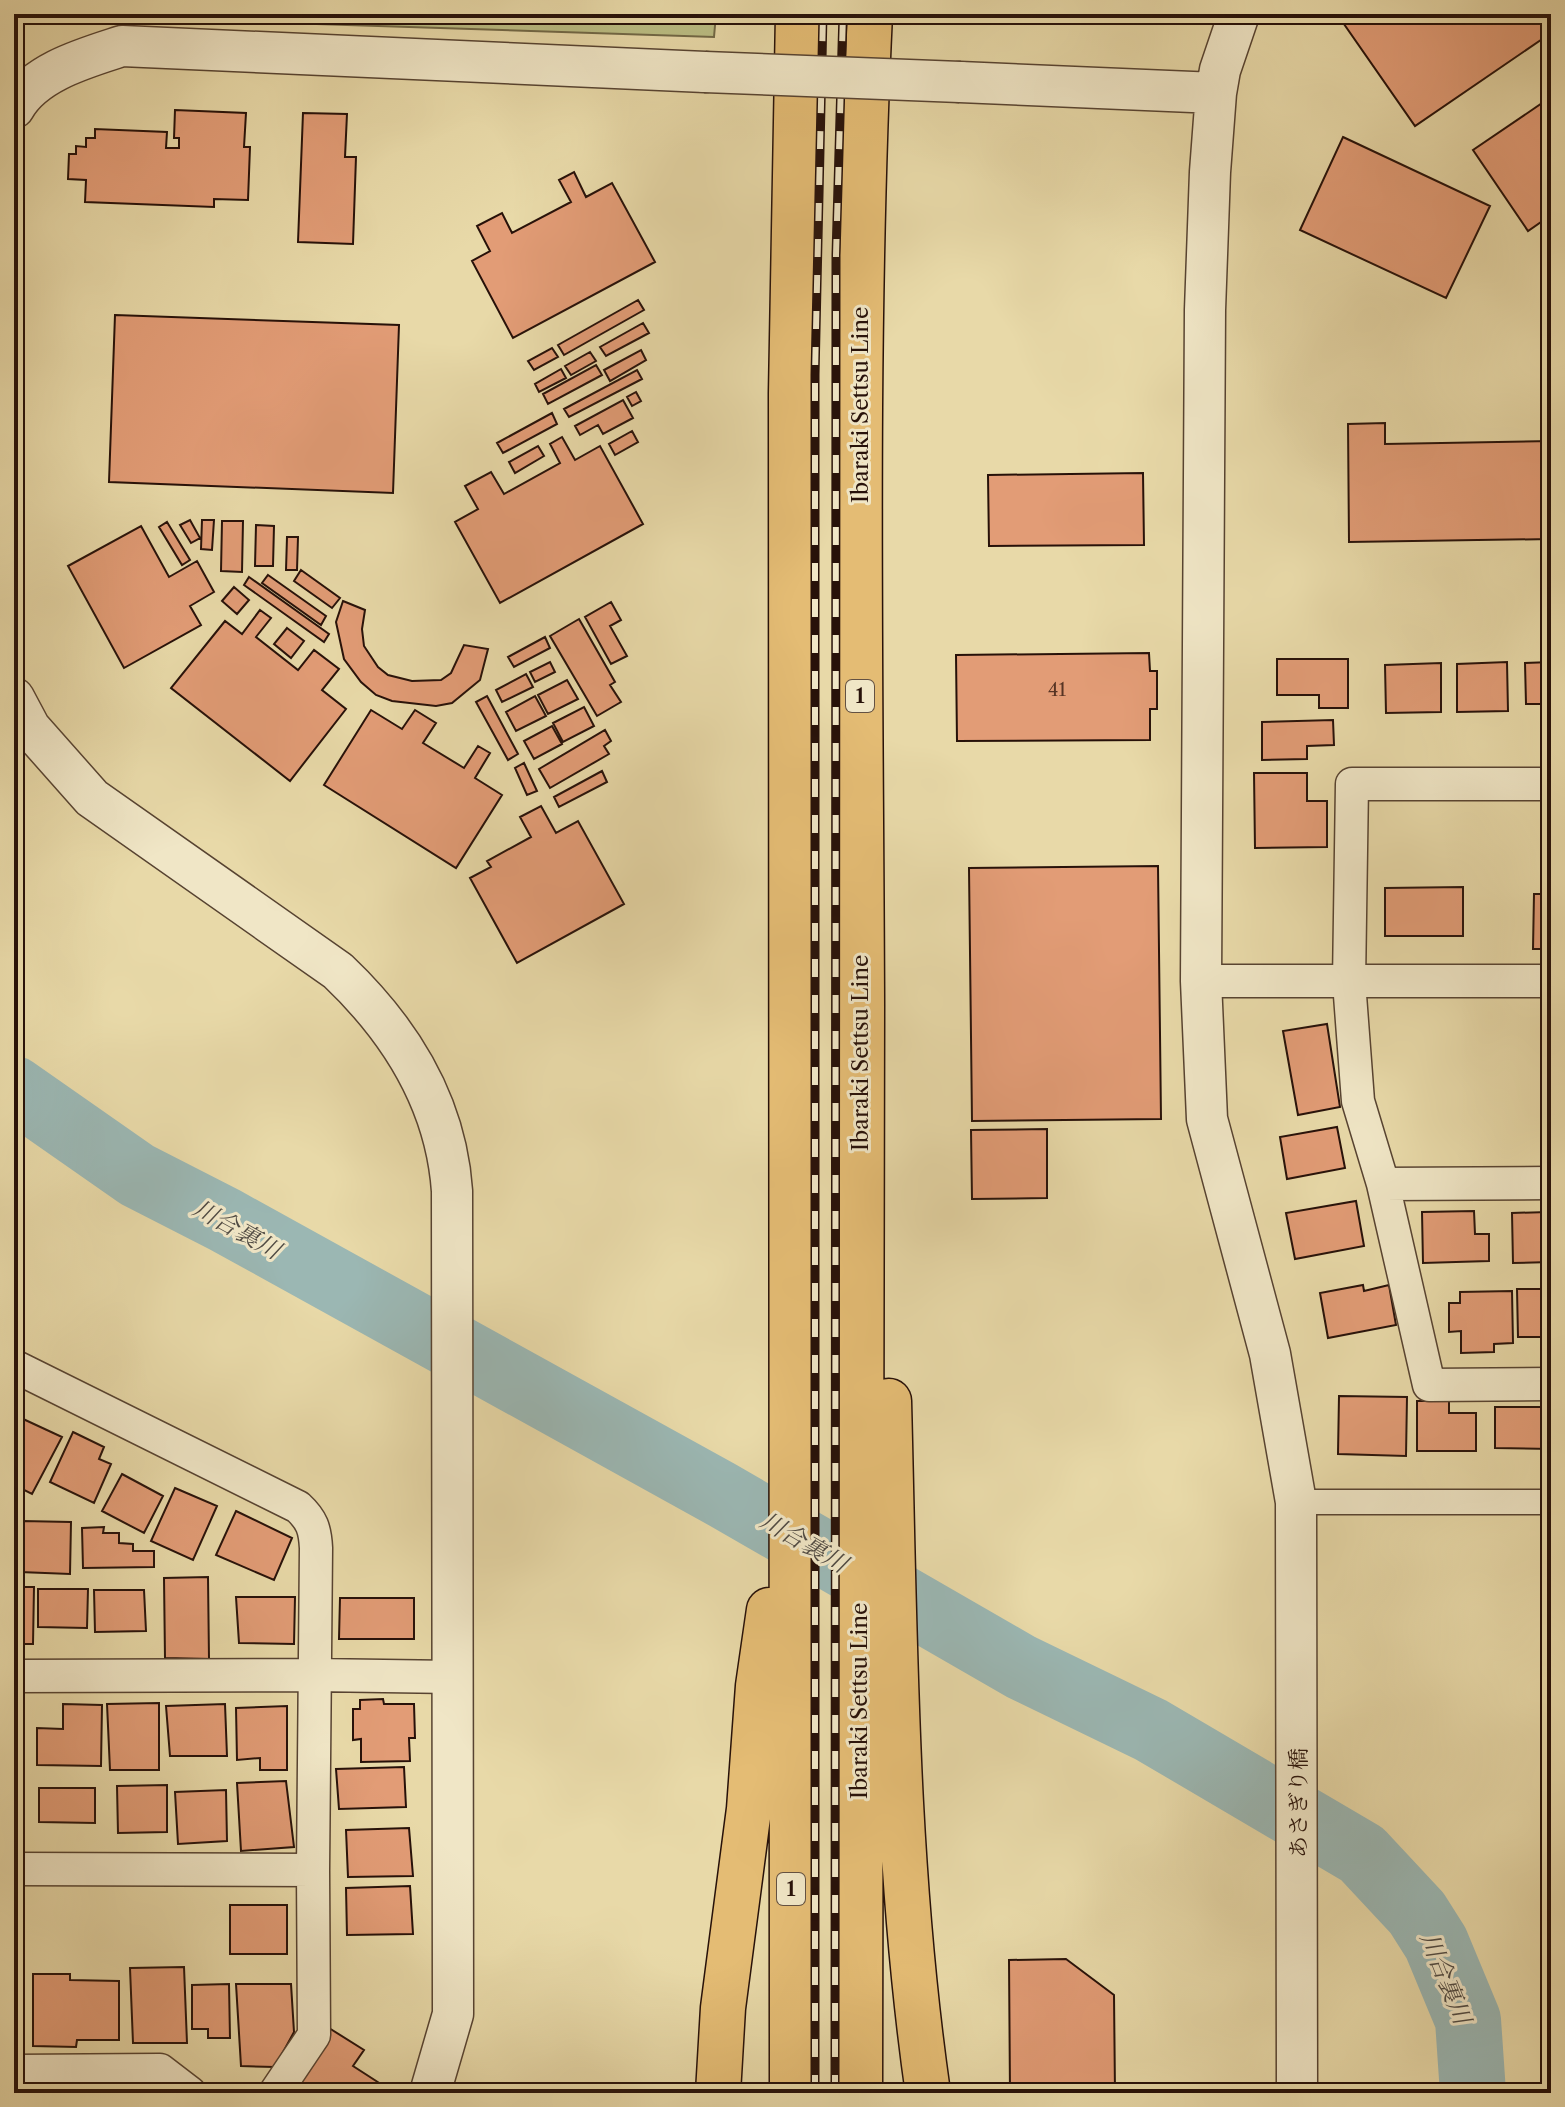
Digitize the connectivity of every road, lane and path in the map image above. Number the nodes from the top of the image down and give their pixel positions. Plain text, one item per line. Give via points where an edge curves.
1 (798, 14) edge
2 (870, 14) edge
3 (1239, 14) edge
4 (1216, 93) junction
5 (16, 97) edge
6 (14, 698) edge
7 (1551, 784) edge
8 (1201, 981) junction
9 (1551, 981) edge
10 (1349, 982) junction
11 (1551, 1183) edge
12 (1383, 1184) junction
13 (15, 1369) edge
14 (1551, 1384) edge
15 (1296, 1502) junction
16 (1551, 1502) edge
17 (314, 1675) junction
18 (14, 1676) edge
19 (454, 1677) junction
20 (775, 1685) junction
21 (878, 1728) junction
22 (14, 1869) edge
23 (313, 1870) junction
24 (14, 2071) edge
25 (190, 2093) edge
26 (275, 2093) edge
27 (430, 2093) edge
28 (718, 2093) edge
29 (792, 2093) edge
30 (860, 2093) edge
31 (928, 2093) edge
32 (1297, 2093) edge

1 - 20 main road via 791,393 791,1455
2 - 21 main road, Ibaraki Settsu Line / 1 via 860,391 860,1125 874,1378
3 - 4 street, あさぎり橋
4 - 5 street, bridge via 122,46 68,63
4 - 8 street, あさぎり橋 via 1205,310
6 - 19 street via 30,728 92,798 338,971 397,1038 427,1090 450,1175
7 - 10 street via 1352,784
8 - 10 street
8 - 15 street, あさぎり橋 via 1207,1119 1270,1354
9 - 10 street
10 - 12 street via 1358,1101
11 - 12 street
12 - 14 street via 1429,1385
13 - 17 street via 298,1507 310,1518 316,1548
15 - 16 street
15 - 32 street, あさぎり橋
17 - 18 street
17 - 19 street
17 - 23 street
19 - 27 street via 453,2014
20 - 28 main road via 749,1809 723,2008
20 - 29 main road, 1
21 - 30 main road, Ibaraki Settsu Line
21 - 31 main road
22 - 23 street
23 - 26 street via 314,2035
24 - 25 street via 160,2070

